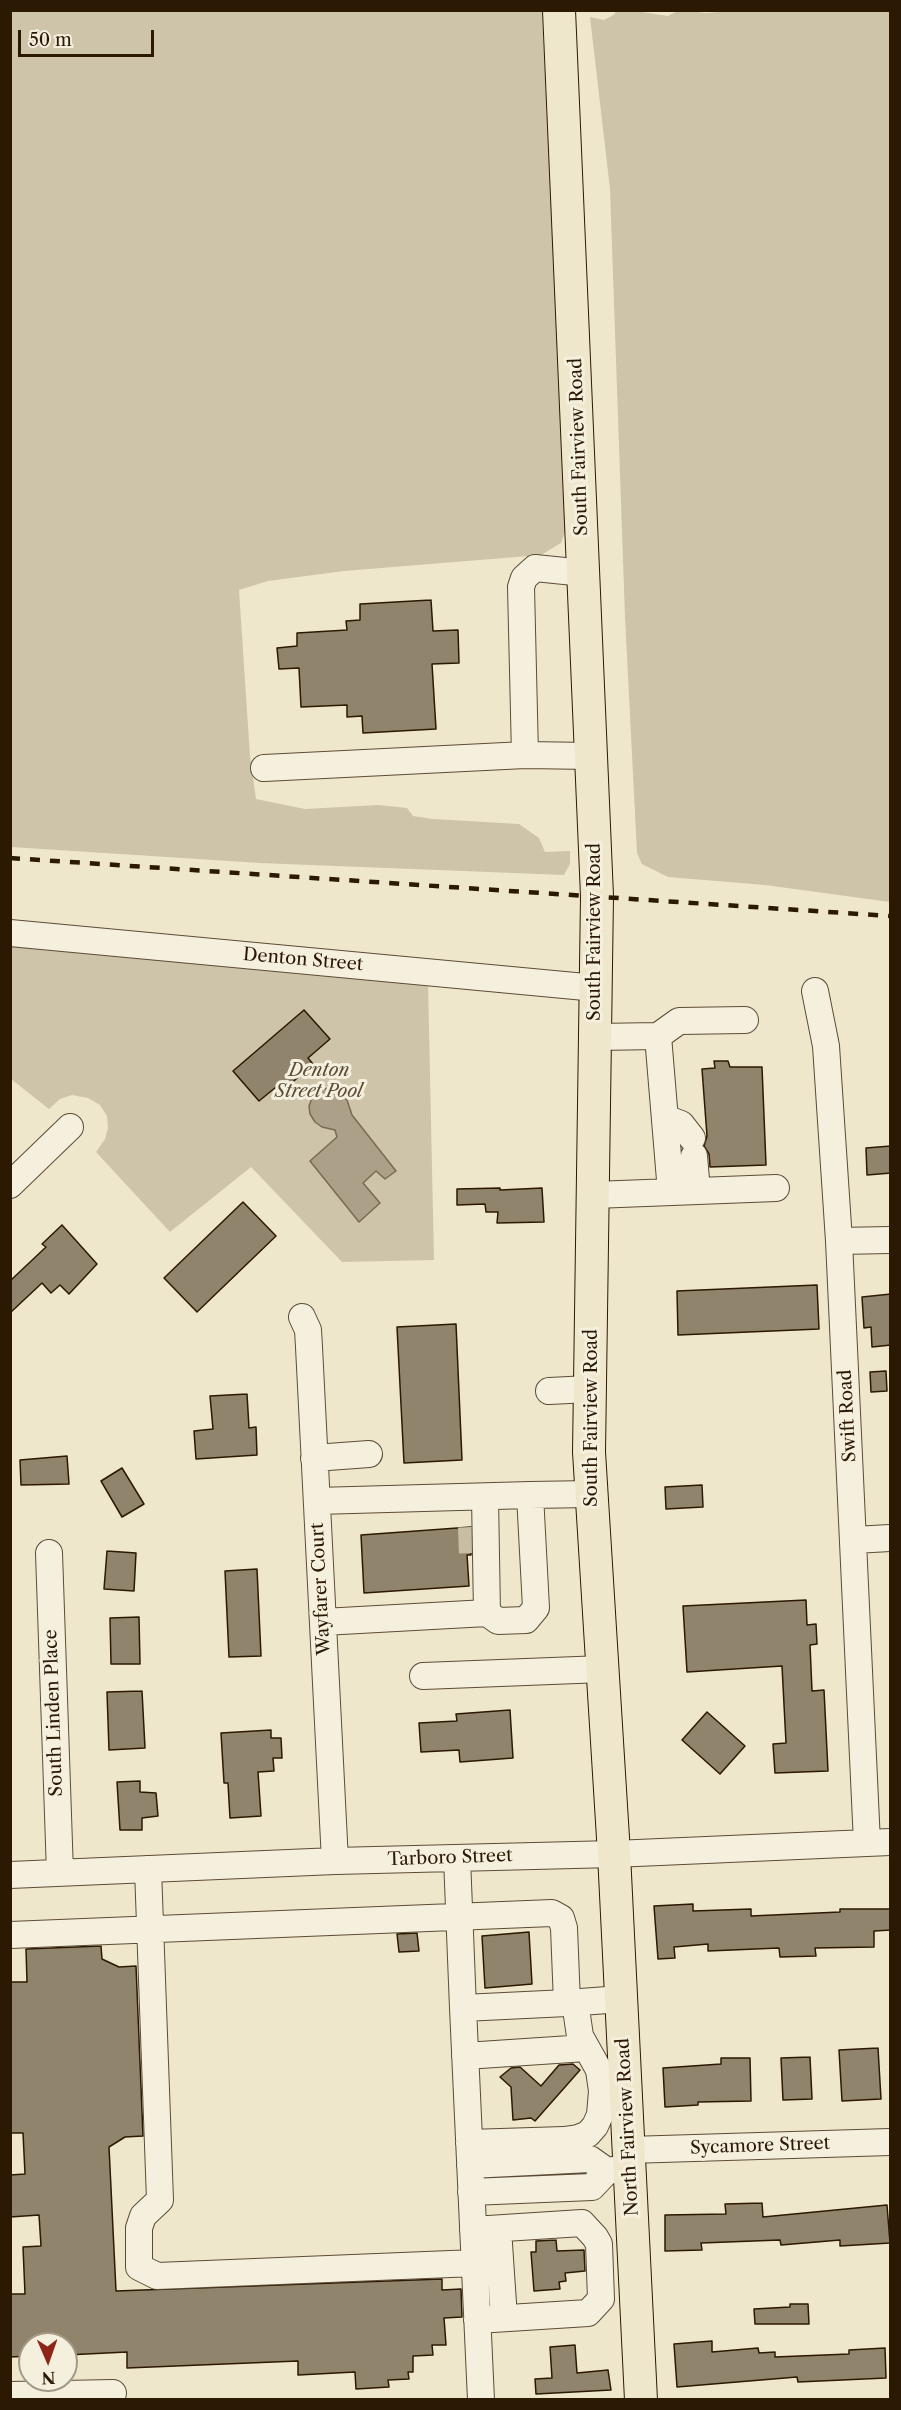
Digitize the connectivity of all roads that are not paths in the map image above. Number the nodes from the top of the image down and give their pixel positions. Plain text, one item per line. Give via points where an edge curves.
1 (559, 10) edge
2 (584, 573) junction
3 (525, 755) junction
4 (591, 756) junction
5 (264, 768) dead end
6 (10, 933) edge
7 (596, 988) junction
8 (815, 991) dead end
9 (745, 1020) dead end
10 (658, 1036) junction
11 (596, 1037) junction
12 (665, 1118) junction
13 (70, 1127) dead end
14 (10, 1185) edge
15 (777, 1188) dead end
16 (697, 1191) junction
17 (671, 1192) junction
18 (594, 1195) junction
19 (891, 1240) edge
20 (839, 1241) junction
21 (302, 1317) dead end
22 (589, 1389) junction
23 (549, 1391) dead end
24 (369, 1454) dead end
25 (314, 1458) junction
26 (591, 1494) junction
27 (530, 1495) junction
28 (317, 1501) junction
29 (485, 1501) junction
30 (471, 1527) tunnel mouth
31 (891, 1538) edge
32 (854, 1540) junction
33 (49, 1553) dead end
34 (487, 1613) junction
35 (323, 1622) junction
36 (603, 1669) junction
37 (423, 1676) dead end
38 (879, 1842) edge
39 (614, 1854) junction
40 (457, 1858) junction
41 (335, 1861) junction
42 (148, 1869) junction
43 (60, 1873) junction
44 (10, 1875) edge
45 (459, 1916) junction
46 (152, 1929) junction
47 (10, 1935) edge
48 (621, 1999) junction
49 (571, 2002) junction
50 (463, 2008) junction
51 (586, 2048) junction
52 (465, 2055) junction
53 (891, 2142) edge
54 (470, 2154) junction
55 (622, 2163) junction
56 (471, 2192) junction
57 (485, 2230) junction
58 (475, 2263) junction
59 (504, 2318) junction
60 (477, 2320) junction
61 (112, 2392) dead end
62 (10, 2395) edge
63 (481, 2400) edge
64 (641, 2400) edge

1 - 2 main road, South Fairview Road
2 - 3 street via 535,568 521,587
2 - 4 main road, South Fairview Road
3 - 4 street
3 - 5 street
4 - 7 main road, South Fairview Road
6 - 7 street, Denton Street
7 - 11 main road, South Fairview Road
8 - 20 street, Swift Road via 826,1046
9 - 10 street via 680,1021
10 - 11 street
10 - 12 street
11 - 18 main road, South Fairview Road
12 - 16 street via 681,1124 693,1147
12 - 17 street
13 - 14 street
15 - 16 street
16 - 17 street
17 - 18 street
18 - 22 main road, South Fairview Road
19 - 20 street
20 - 32 street, Swift Road
21 - 25 street, Wayfarer Court via 308,1339
22 - 23 street
22 - 26 main road, South Fairview Road
24 - 25 street
25 - 28 street, Wayfarer Court
26 - 27 street
26 - 36 main road, South Fairview Road
27 - 29 street
27 - 34 street via 536,1608 526,1620 498,1621
28 - 29 street
28 - 35 street, Wayfarer Court
29 - 30 street
29 - 34 street via 479,1565
31 - 32 street
32 - 38 street, Swift Road
33 - 43 street, South Linden Place
34 - 35 street
35 - 41 street, Wayfarer Court
36 - 37 street
36 - 39 main road, South Fairview Road
38 - 39 street, Tarboro Street
39 - 40 street, Tarboro Street
39 - 48 main road, North Fairview Road
40 - 41 street, Tarboro Street
40 - 45 street
41 - 42 street, Tarboro Street
42 - 43 street, Tarboro Street
42 - 46 street
43 - 44 street, Tarboro Street
45 - 46 street
45 - 49 street via 552,1913 561,1918
45 - 50 street
46 - 47 street
46 - 58 street via 160,2200 143,2216 139,2228 139,2267 157,2276
48 - 49 street
48 - 55 main road, North Fairview Road
49 - 50 street
49 - 51 street
50 - 52 street
51 - 52 street
51 - 54 street via 599,2070 602,2091 600,2115 588,2134
52 - 54 street
53 - 55 street, Sycamore Street
54 - 55 street
54 - 56 street
55 - 56 street via 592,2187
55 - 64 main road, North Fairview Road
56 - 57 street
57 - 58 street
57 - 59 street
57 - 59 street via 582,2223 598,2244 601,2299 595,2308 588,2313
58 - 60 street
59 - 60 street
60 - 63 street
61 - 62 street

